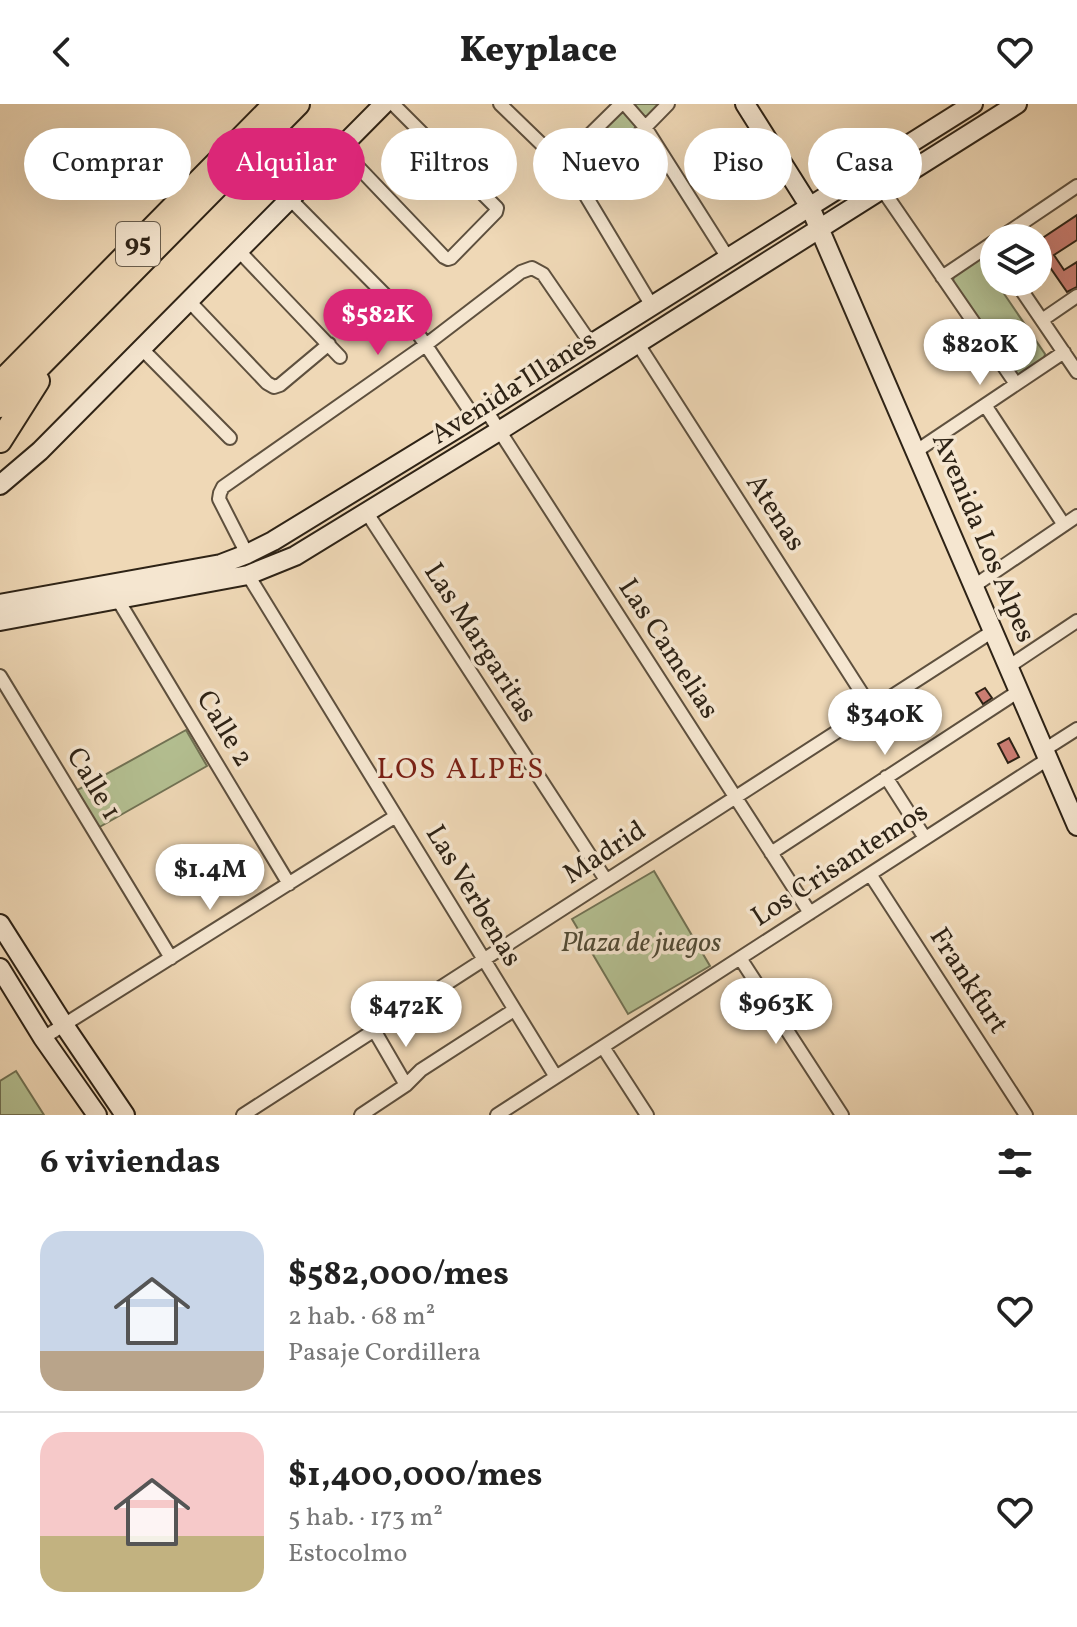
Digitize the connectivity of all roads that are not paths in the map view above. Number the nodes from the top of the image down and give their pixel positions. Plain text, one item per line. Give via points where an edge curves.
1 (275, 104) edge
2 (298, 104) edge
3 (384, 104) edge
4 (393, 104) edge
5 (500, 104) edge
6 (623, 104) edge
7 (668, 104) edge
8 (745, 104) edge
9 (973, 104) edge
10 (1017, 104) edge
11 (645, 127) junction
12 (360, 128) edge
13 (598, 128) edge
14 (533, 136) edge
15 (922, 164) edge
16 (365, 174) edge
17 (1077, 186) edge
18 (289, 200) edge
19 (291, 200) edge
20 (588, 200) edge
21 (865, 200) edge
22 (890, 200) edge
23 (810, 207) junction
24 (1021, 224) edge
25 (819, 229) junction
26 (239, 251) junction
27 (980, 251) edge
28 (728, 258) junction
29 (942, 277) junction
30 (1026, 296) edge
31 (1077, 296) edge
32 (189, 301) junction
33 (652, 306) junction
34 (1042, 320) junction
35 (73, 332) junction
36 (329, 344) junction
37 (427, 344) junction
38 (591, 344) junction
39 (638, 344) junction
40 (141, 348) junction
41 (1064, 352) junction
42 (340, 357) dead end
43 (1077, 372) edge
44 (0, 383) edge
45 (1016, 384) junction
46 (985, 405) junction
47 (0, 406) edge
48 (480, 413) junction
49 (499, 431) junction
50 (230, 438) dead end
51 (0, 441) edge
52 (915, 452) junction
53 (0, 485) edge
54 (367, 513) junction
55 (1077, 516) edge
56 (1064, 525) junction
57 (247, 554) junction
58 (248, 575) junction
59 (974, 586) junction
60 (118, 600) junction
61 (0, 604) edge
62 (0, 621) edge
63 (1077, 621) edge
64 (993, 631) junction
65 (1008, 667) junction
66 (0, 676) edge
67 (1019, 691) junction
68 (872, 709) junction
69 (1077, 729) edge
70 (1046, 754) junction
71 (886, 777) junction
72 (735, 797) junction
73 (396, 816) junction
74 (1077, 824) edge
75 (925, 838) junction
76 (771, 853) junction
77 (870, 874) junction
78 (606, 880) junction
79 (289, 884) junction
80 (810, 913) junction
81 (0, 924) edge
82 (171, 958) junction
83 (740, 958) junction
84 (483, 959) junction
85 (0, 968) edge
86 (514, 1010) junction
87 (64, 1025) junction
88 (374, 1030) junction
89 (43, 1038) junction
90 (603, 1047) junction
91 (556, 1077) junction
92 (406, 1085) junction
93 (97, 1115) edge
94 (125, 1115) edge
95 (243, 1115) edge
96 (361, 1115) edge
97 (497, 1115) edge
98 (647, 1115) edge
99 (842, 1115) edge
100 (1026, 1115) edge

1 - 44 highway, 95
2 - 35 highway, 95
3 - 12 main road
4 - 16 street via 496,212 448,259
5 - 14 street
6 - 11 street
6 - 13 street
7 - 11 street
8 - 23 main road, Avenida Los Alpes
9 - 23 main road, Avenida Illanes
10 - 15 main road, Avenida Illanes
11 - 28 street
17 - 24 street
18 - 26 main road
19 - 37 street, Las Camelias
20 - 33 street
21 - 25 main road, Avenida Illanes
22 - 29 street
23 - 25 main road, Avenida Los Alpes
23 - 28 main road, Avenida Illanes
25 - 39 main road, Avenida Illanes
25 - 52 main road, Avenida Los Alpes
26 - 32 main road
26 - 36 street
27 - 29 street
28 - 33 main road, Avenida Illanes
29 - 45 street
30 - 34 street
31 - 34 street
32 - 36 street via 274,387
32 - 40 main road
33 - 38 main road, Avenida Illanes
34 - 41 street
35 - 47 highway, 95
35 - 51 highway
36 - 42 street
37 - 38 street via 532,268 543,274
37 - 48 street, Las Camelias
37 - 57 street via 223,487 219,499
38 - 48 main road, Avenida Illanes
39 - 49 main road, Avenida Illanes
39 - 68 street, Atenas
40 - 50 street
40 - 53 main road
41 - 43 street
41 - 45 street
45 - 46 street
46 - 52 street
46 - 56 street
48 - 49 street, Las Camelias
48 - 57 main road, Avenida Illanes
49 - 54 main road, Avenida Illanes
49 - 72 street, Las Camelias
52 - 59 main road, Avenida Los Alpes
54 - 58 main road, Avenida Illanes via 295,556
54 - 78 street, Las Margaritas
55 - 56 street
56 - 59 street
57 - 61 main road, Avenida Illanes via 208,567
58 - 60 main road, Avenida Illanes
58 - 73 street, Las Verbenas
59 - 64 main road, Avenida Los Alpes
60 - 62 main road, Avenida Illanes
60 - 79 street, Calle 2
63 - 65 street
64 - 65 main road, Avenida Los Alpes
64 - 68 street, Madrid
65 - 67 main road, Avenida Los Alpes
66 - 82 street, Calle 1
67 - 70 main road, Avenida Los Alpes
67 - 71 street
68 - 72 street, Madrid
69 - 70 street, Los Crisantemos
70 - 74 main road, Avenida Los Alpes
70 - 75 street, Los Crisantemos
71 - 75 street
71 - 76 street
72 - 76 street, Las Camelias
72 - 78 street, Madrid
73 - 79 street
73 - 84 street, Las Verbenas
75 - 77 street, Los Crisantemos
76 - 80 street, Las Camelias
77 - 80 street, Los Crisantemos
77 - 100 street, Frankfurt
78 - 84 street, Madrid
79 - 82 street
80 - 83 street, Los Crisantemos
81 - 87 main road
82 - 87 street
83 - 90 street, Los Crisantemos
83 - 99 street
84 - 86 street, Las Verbenas
84 - 88 street, Madrid
85 - 89 main road
86 - 91 street, Las Verbenas
86 - 92 street
87 - 89 street
87 - 94 main road
88 - 92 street
88 - 95 street, Madrid
89 - 93 main road
90 - 91 street, Los Crisantemos
90 - 98 street
91 - 97 street, Los Crisantemos
92 - 96 street

